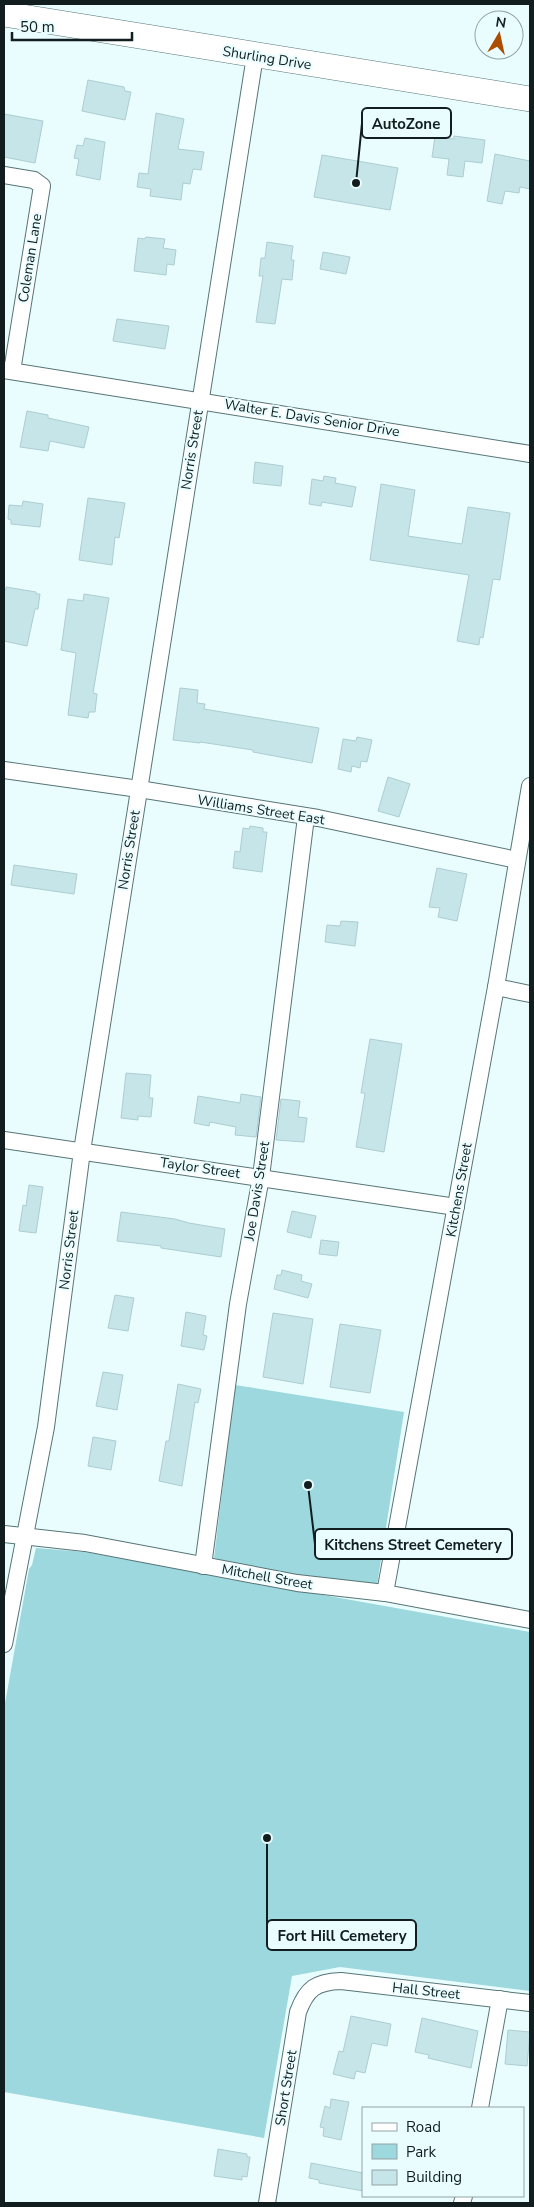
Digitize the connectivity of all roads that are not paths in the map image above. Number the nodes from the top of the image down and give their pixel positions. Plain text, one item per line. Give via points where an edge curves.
1 (4, 14) edge
2 (255, 56) junction
3 (530, 99) edge
4 (4, 174) edge
5 (8, 371) edge
6 (200, 400) junction
7 (530, 454) edge
8 (4, 770) edge
9 (530, 786) edge
10 (139, 789) junction
11 (306, 817) junction
12 (517, 860) junction
13 (496, 987) junction
14 (530, 994) edge
15 (4, 1140) edge
16 (82, 1151) junction
17 (261, 1177) junction
18 (456, 1207) junction
19 (4, 1534) edge
20 (24, 1537) junction
21 (204, 1566) junction
22 (385, 1593) junction
23 (530, 1620) edge
24 (4, 1644) edge
25 (322, 1982) joint
26 (500, 1999) junction
27 (530, 2003) edge
28 (480, 2107) edge
29 (267, 2203) edge

1 - 2 main road, Shurling Drive
2 - 3 main road, Shurling Drive
2 - 6 street, Norris Street
4 - 5 street, Coleman Lane via 34,180 42,186
5 - 6 street, Walter E. Davis Senior Drive
6 - 7 street, Walter E. Davis Senior Drive
6 - 10 street, Norris Street
8 - 10 street, Williams Street East
9 - 12 street, Kitchens Street
10 - 11 street, Williams Street East
10 - 16 street, Norris Street
11 - 12 street, Williams Street East
11 - 17 street, Joe Davis Street
12 - 13 street, Kitchens Street
13 - 14 street
13 - 18 street, Kitchens Street
15 - 16 street, Taylor Street
16 - 17 street, Taylor Street
16 - 20 street, Norris Street via 46,1427
17 - 18 street, Taylor Street
17 - 21 street, Joe Davis Street via 238,1304
18 - 22 street, Kitchens Street
19 - 20 street, Mitchell Street
20 - 21 street, Mitchell Street via 85,1543
20 - 24 street, Norris Street
21 - 22 street, Mitchell Street via 297,1583
22 - 23 street, Mitchell Street
25 - 26 street, Hall Street
25 - 29 street, Short Street via 309,1991 298,2012
26 - 27 street, Hall Street
26 - 28 street

